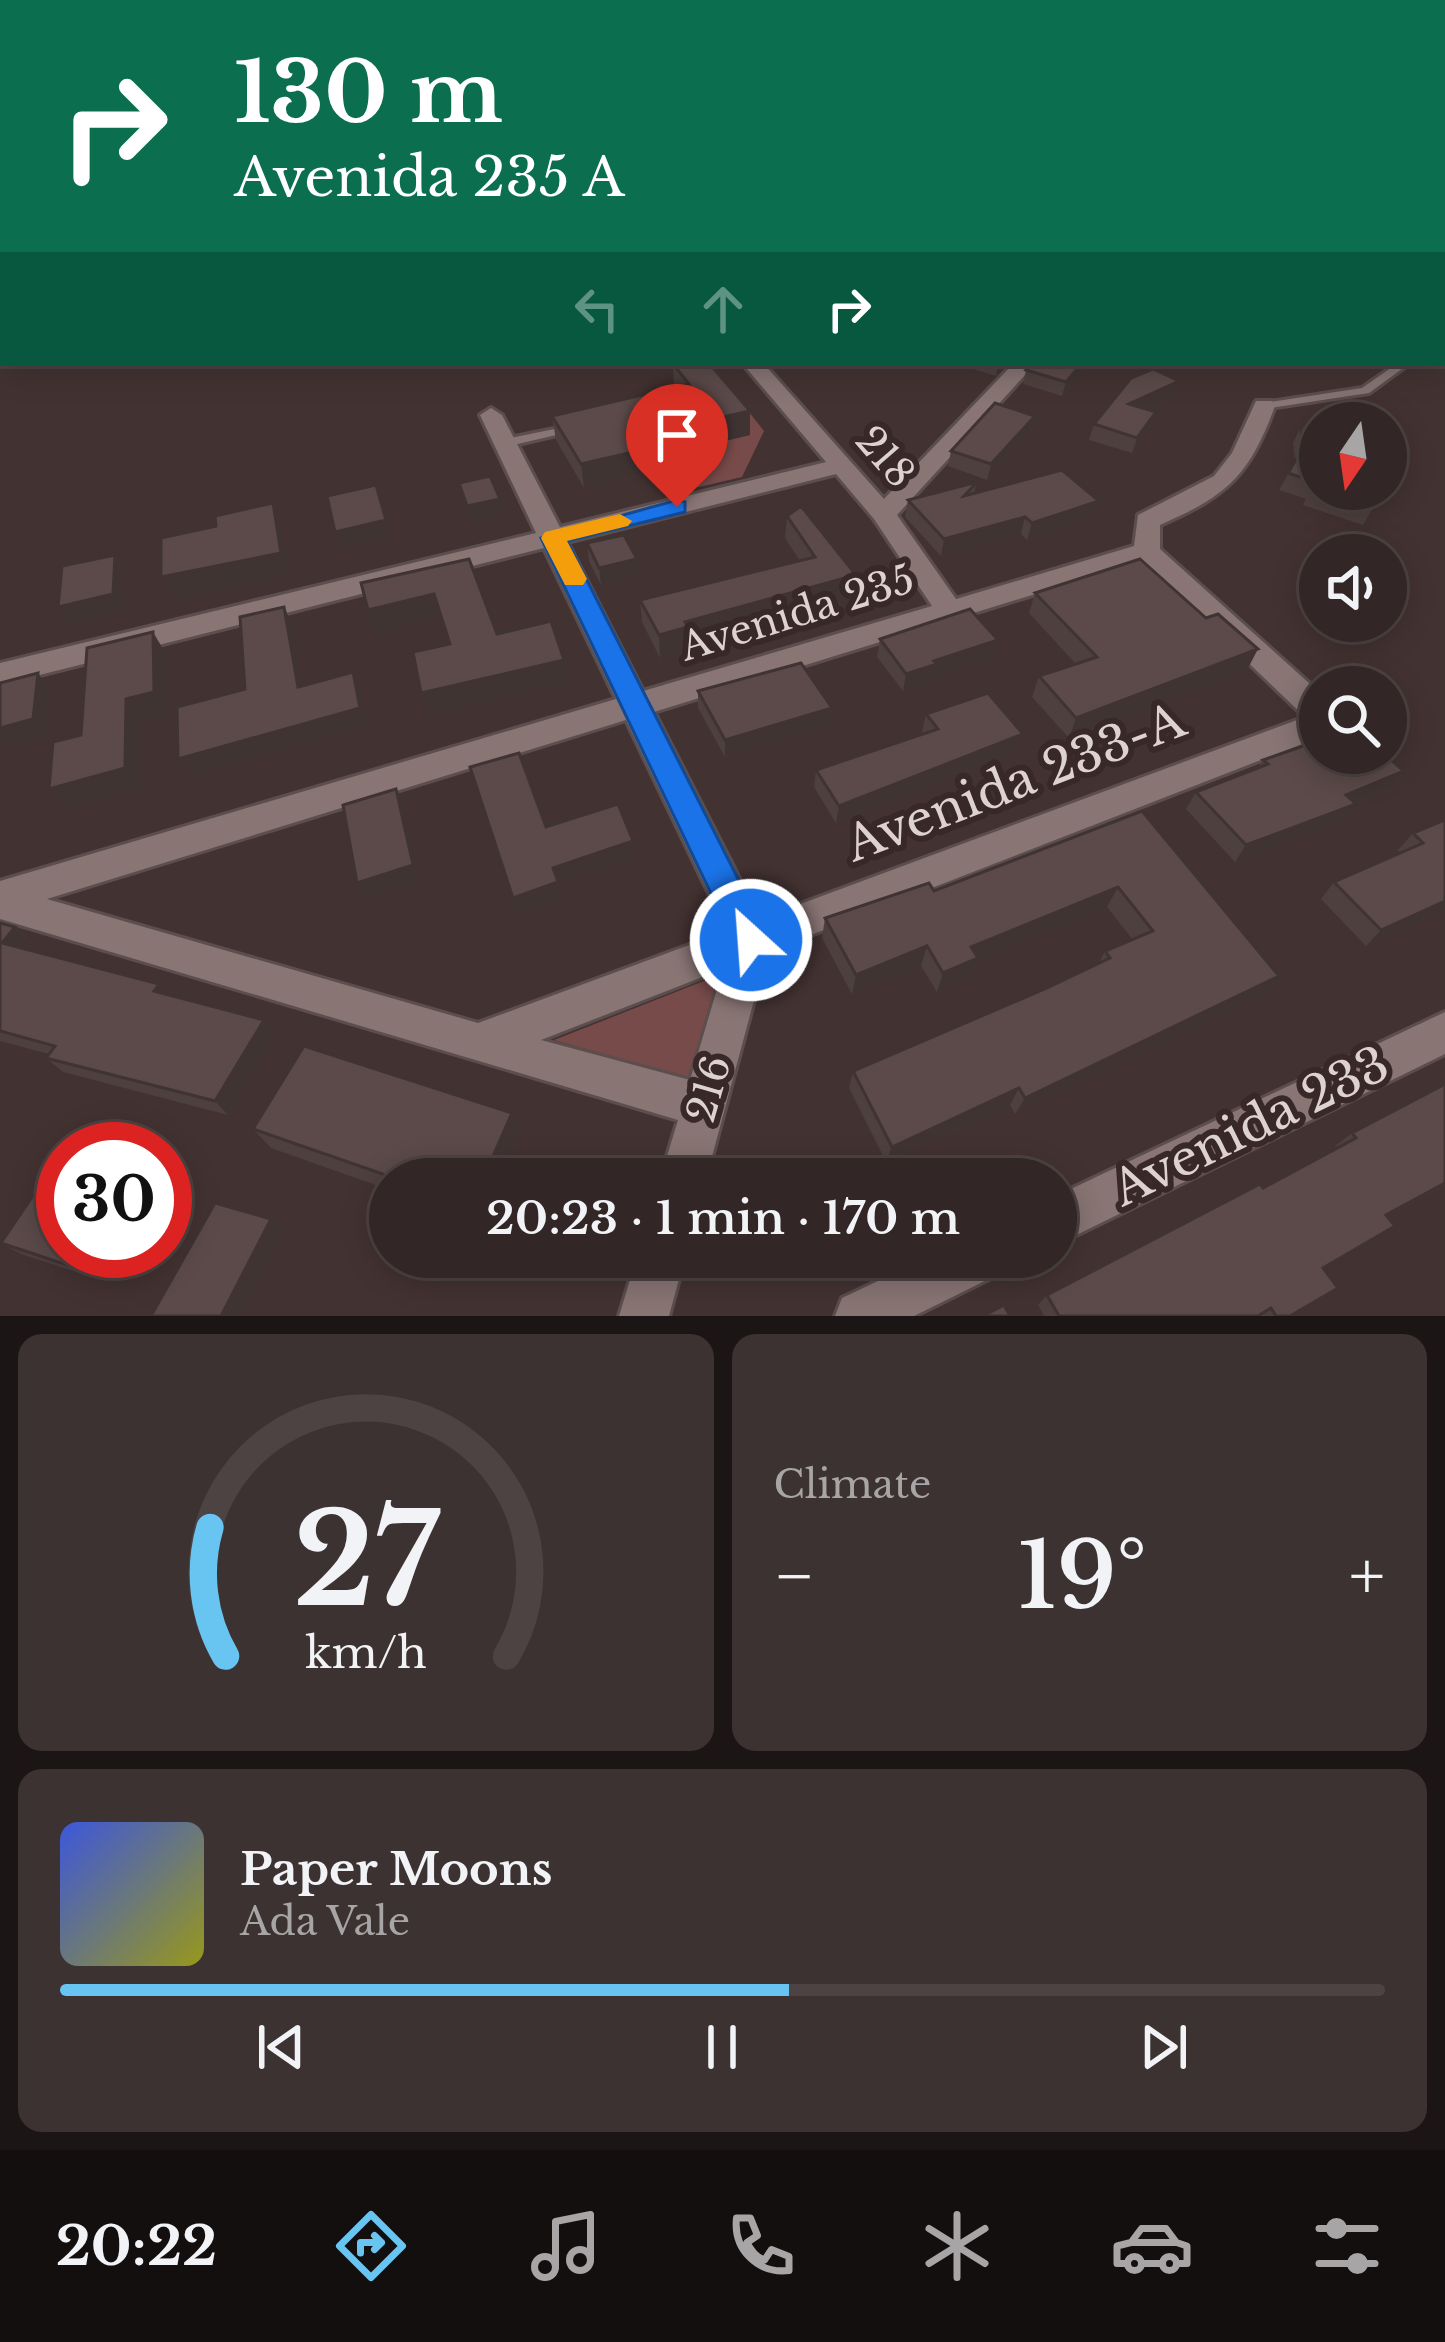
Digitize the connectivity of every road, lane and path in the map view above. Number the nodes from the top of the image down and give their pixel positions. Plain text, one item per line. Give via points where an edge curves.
1 (755, 366) edge
2 (1023, 366) edge
3 (1401, 366) edge
4 (1264, 406) joint
5 (491, 415) dead end
6 (590, 424) edge
7 (505, 443) junction
8 (842, 466) junction
9 (884, 514) junction
10 (553, 538) junction
11 (1147, 551) junction
12 (949, 610) junction
13 (0, 674) edge
14 (1299, 692) edge
15 (638, 707) junction
16 (1299, 732) edge
17 (0, 900) edge
18 (751, 940) junction
19 (1445, 1032) edge
20 (478, 1044) junction
21 (704, 1106) junction
22 (689, 1158) edge
23 (1077, 1211) edge
24 (655, 1278) edge
25 (939, 1278) edge
26 (644, 1316) edge
27 (860, 1316) edge

1 - 8 street, 218
2 - 9 street
3 - 4 lane via 1365,391
4 - 11 street via 1244,463 1214,493 1147,521
5 - 7 street
6 - 7 lane
7 - 10 street
8 - 9 street, 218
8 - 10 street
9 - 12 street, 218
10 - 13 street
10 - 15 street
11 - 12 street, Avenida 235
11 - 14 street
12 - 15 street, Avenida 235
15 - 17 street, Avenida 235
15 - 18 street
16 - 18 street, Avenida 233-A
17 - 20 street
18 - 20 street, Avenida 233-A
18 - 21 street, 216
19 - 23 street, Avenida 233
20 - 21 street
21 - 22 street, 216
24 - 26 street
25 - 27 street

